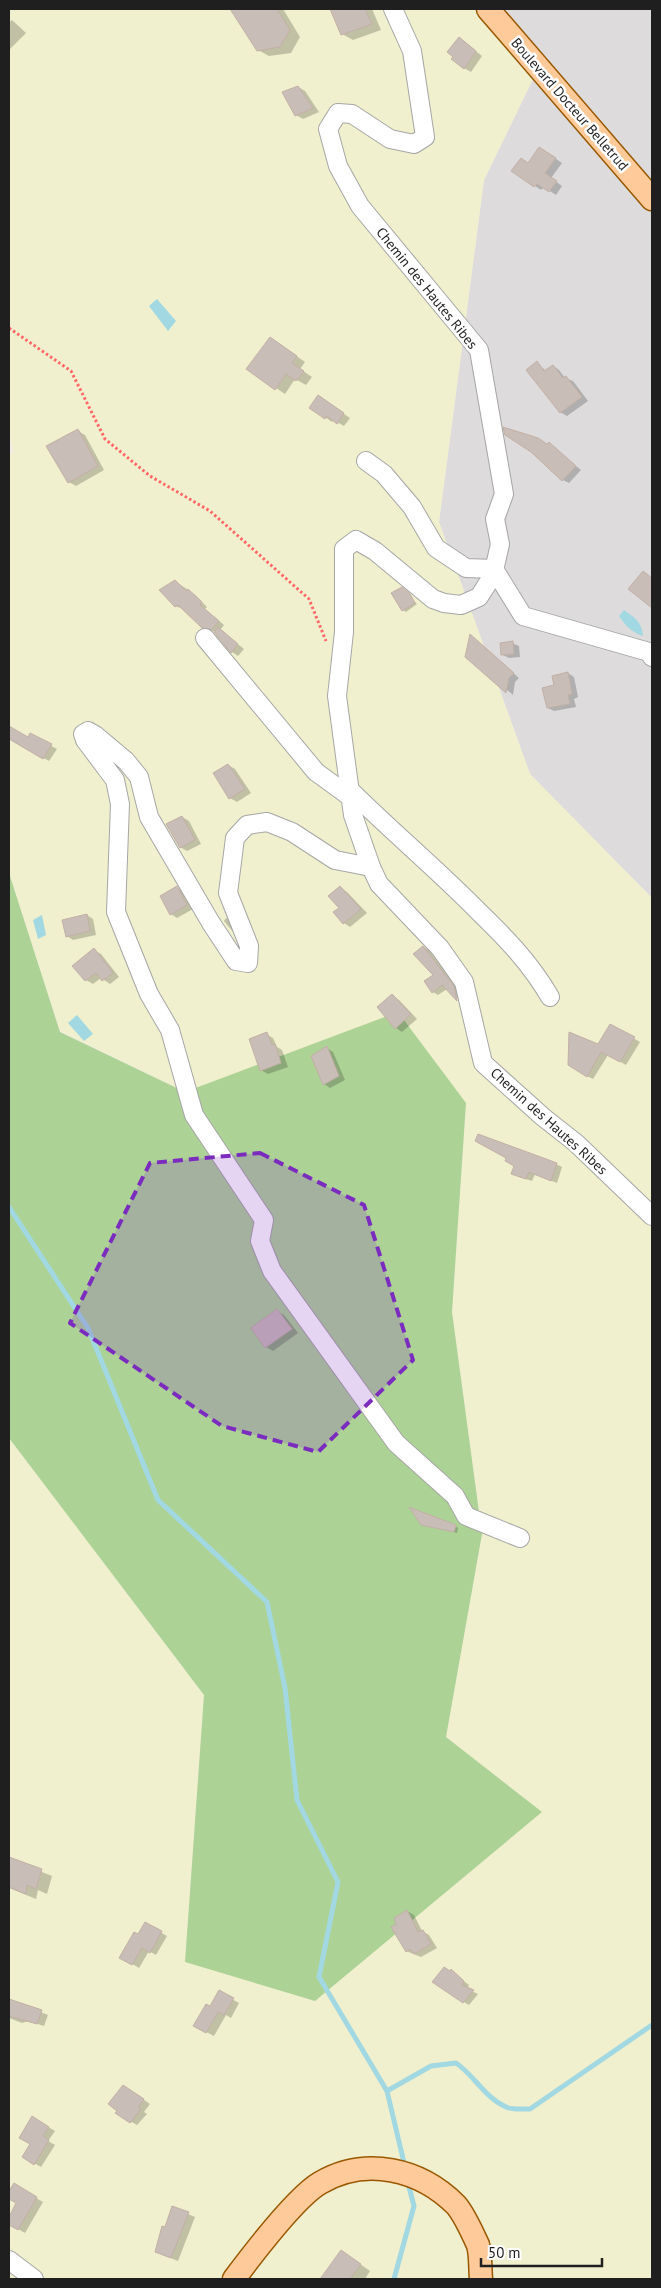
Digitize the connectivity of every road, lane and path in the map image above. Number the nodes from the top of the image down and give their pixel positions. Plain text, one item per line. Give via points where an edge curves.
1 (393, 9) edge
2 (488, 9) edge
3 (652, 199) edge
4 (9, 328) edge
5 (366, 461) dead end
6 (494, 569) junction
7 (205, 638) dead end
8 (328, 645) dead end
9 (652, 656) edge
10 (349, 792) junction
11 (371, 867) junction
12 (550, 997) dead end
13 (652, 1216) edge
14 (520, 1538) dead end
15 (9, 2260) edge
16 (34, 2279) edge
17 (234, 2279) edge
18 (481, 2279) edge

1 - 6 street, Chemin des Hautes Ribes via 412,51 425,137 414,144 390,139 352,114 338,113 328,129 338,166 360,206 479,350 504,494 495,520 500,544
2 - 3 main road, Boulevard Docteur Belletrud
4 - 8 path via 71,372 105,439 150,476 210,511 309,599
5 - 6 street via 384,474 412,508 436,548 466,568
6 - 9 street via 523,616 649,652
6 - 10 street, Chemin des Hautes Ribes via 479,597 461,606 444,604 356,540 344,549 344,632 337,696
7 - 10 street via 316,772
10 - 11 street, Chemin des Hautes Ribes via 353,815
10 - 12 street via 443,876 513,945 538,975
11 - 13 street, Chemin des Hautes Ribes via 380,884 440,948 464,982 483,1063 543,1118 576,1143
11 - 14 street via 335,860 292,832 267,822 247,825 236,838 228,893 249,946 248,963 236,961 149,817 139,777 126,761 94,735 83,734 115,780 120,804 116,912 150,994 170,1030 194,1115 264,1220 260,1241 272,1271 396,1443 455,1496 466,1516
15 - 16 street
17 - 18 main road via 304,2196 320,2183 367,2168 389,2168 423,2180 457,2206 478,2247

